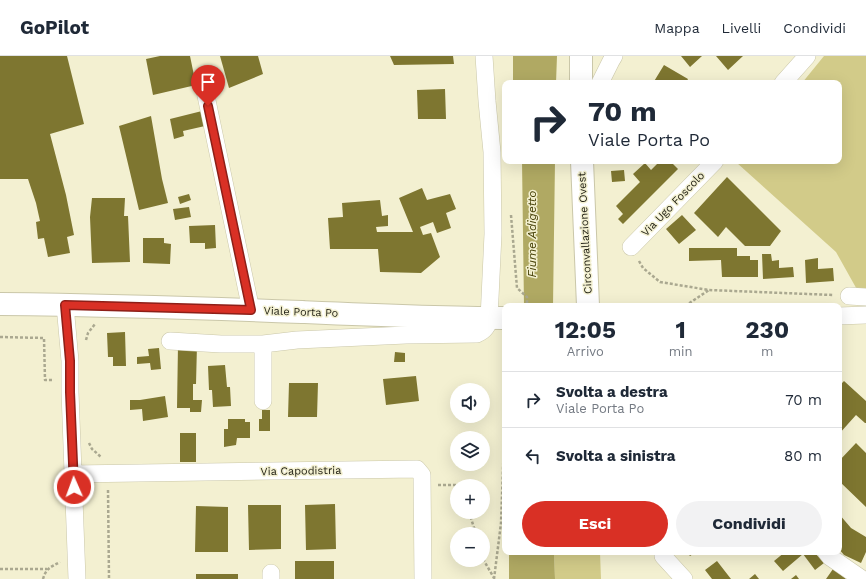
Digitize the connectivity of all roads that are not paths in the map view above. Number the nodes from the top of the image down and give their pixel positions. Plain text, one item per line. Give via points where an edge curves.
1 (484, 56) edge
2 (581, 56) edge
3 (614, 56) edge
4 (807, 56) edge
5 (581, 80) edge
6 (602, 80) edge
7 (787, 80) edge
8 (205, 91) dead end
9 (582, 164) edge
10 (712, 164) edge
11 (632, 247) road end
12 (849, 296) road end
13 (866, 297) edge
14 (588, 303) edge
15 (0, 304) edge
16 (65, 305) junction
17 (251, 310) junction
18 (866, 315) edge
19 (842, 316) edge
20 (499, 318) edge
21 (170, 341) dead end
22 (263, 344) junction
23 (263, 401) dead end
24 (73, 474) junction
25 (828, 555) edge
26 (663, 556) dead end
27 (77, 579) edge
28 (423, 579) edge
29 (684, 579) edge
30 (862, 579) edge

1 - 20 street via 492,152 493,234
2 - 5 main road
3 - 6 street
4 - 7 street
8 - 17 street
9 - 14 main road, Circonvallazione Ovest
10 - 11 street, Via Ugo Foscolo
12 - 13 street
15 - 16 main road, Viale Porta Po
16 - 17 main road, Viale Porta Po
16 - 24 street via 70,361
17 - 20 main road, Viale Porta Po
18 - 19 street
20 - 22 street via 477,334 297,340
21 - 22 street
22 - 23 street
24 - 27 street
24 - 28 street, Via Capodistria via 417,469 422,475
25 - 30 street
26 - 29 street

